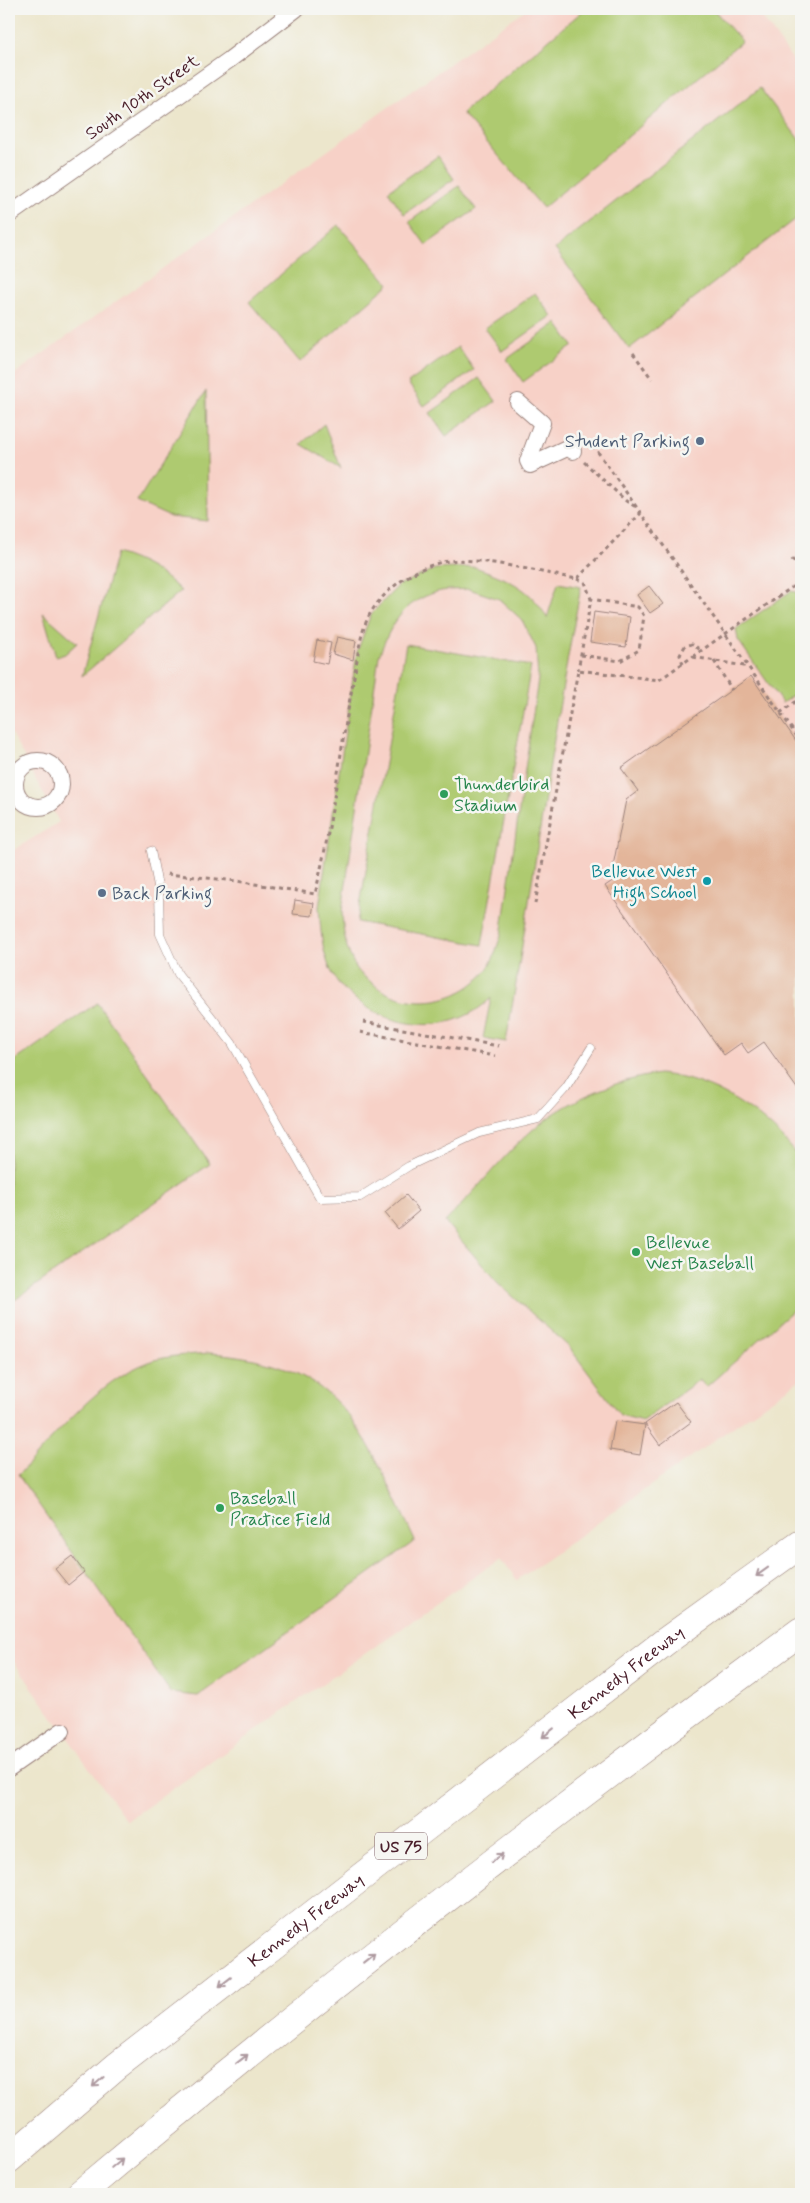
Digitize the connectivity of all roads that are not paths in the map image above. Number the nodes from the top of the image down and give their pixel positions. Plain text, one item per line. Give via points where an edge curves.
1 (296, 9) edge
2 (9, 215) edge
3 (518, 402) dead end
4 (573, 452) road end
5 (151, 852) dead end
6 (591, 1048) dead end
7 (801, 1544) edge
8 (801, 1631) edge
9 (62, 1731) dead end
10 (9, 1768) edge
11 (9, 2159) edge
12 (80, 2194) edge

1 - 2 street, South 10th Street
3 - 4 street via 542,423 528,461 530,465 569,447
5 - 6 lane via 159,891 160,934 178,974 232,1043 320,1198 360,1197 409,1166 479,1133 538,1119 566,1088
7 -> 11 highway, Kennedy Freeway / US 75 via 666,1641 139,2048
12 -> 8 highway via 231,2067 482,1870
9 - 10 street

